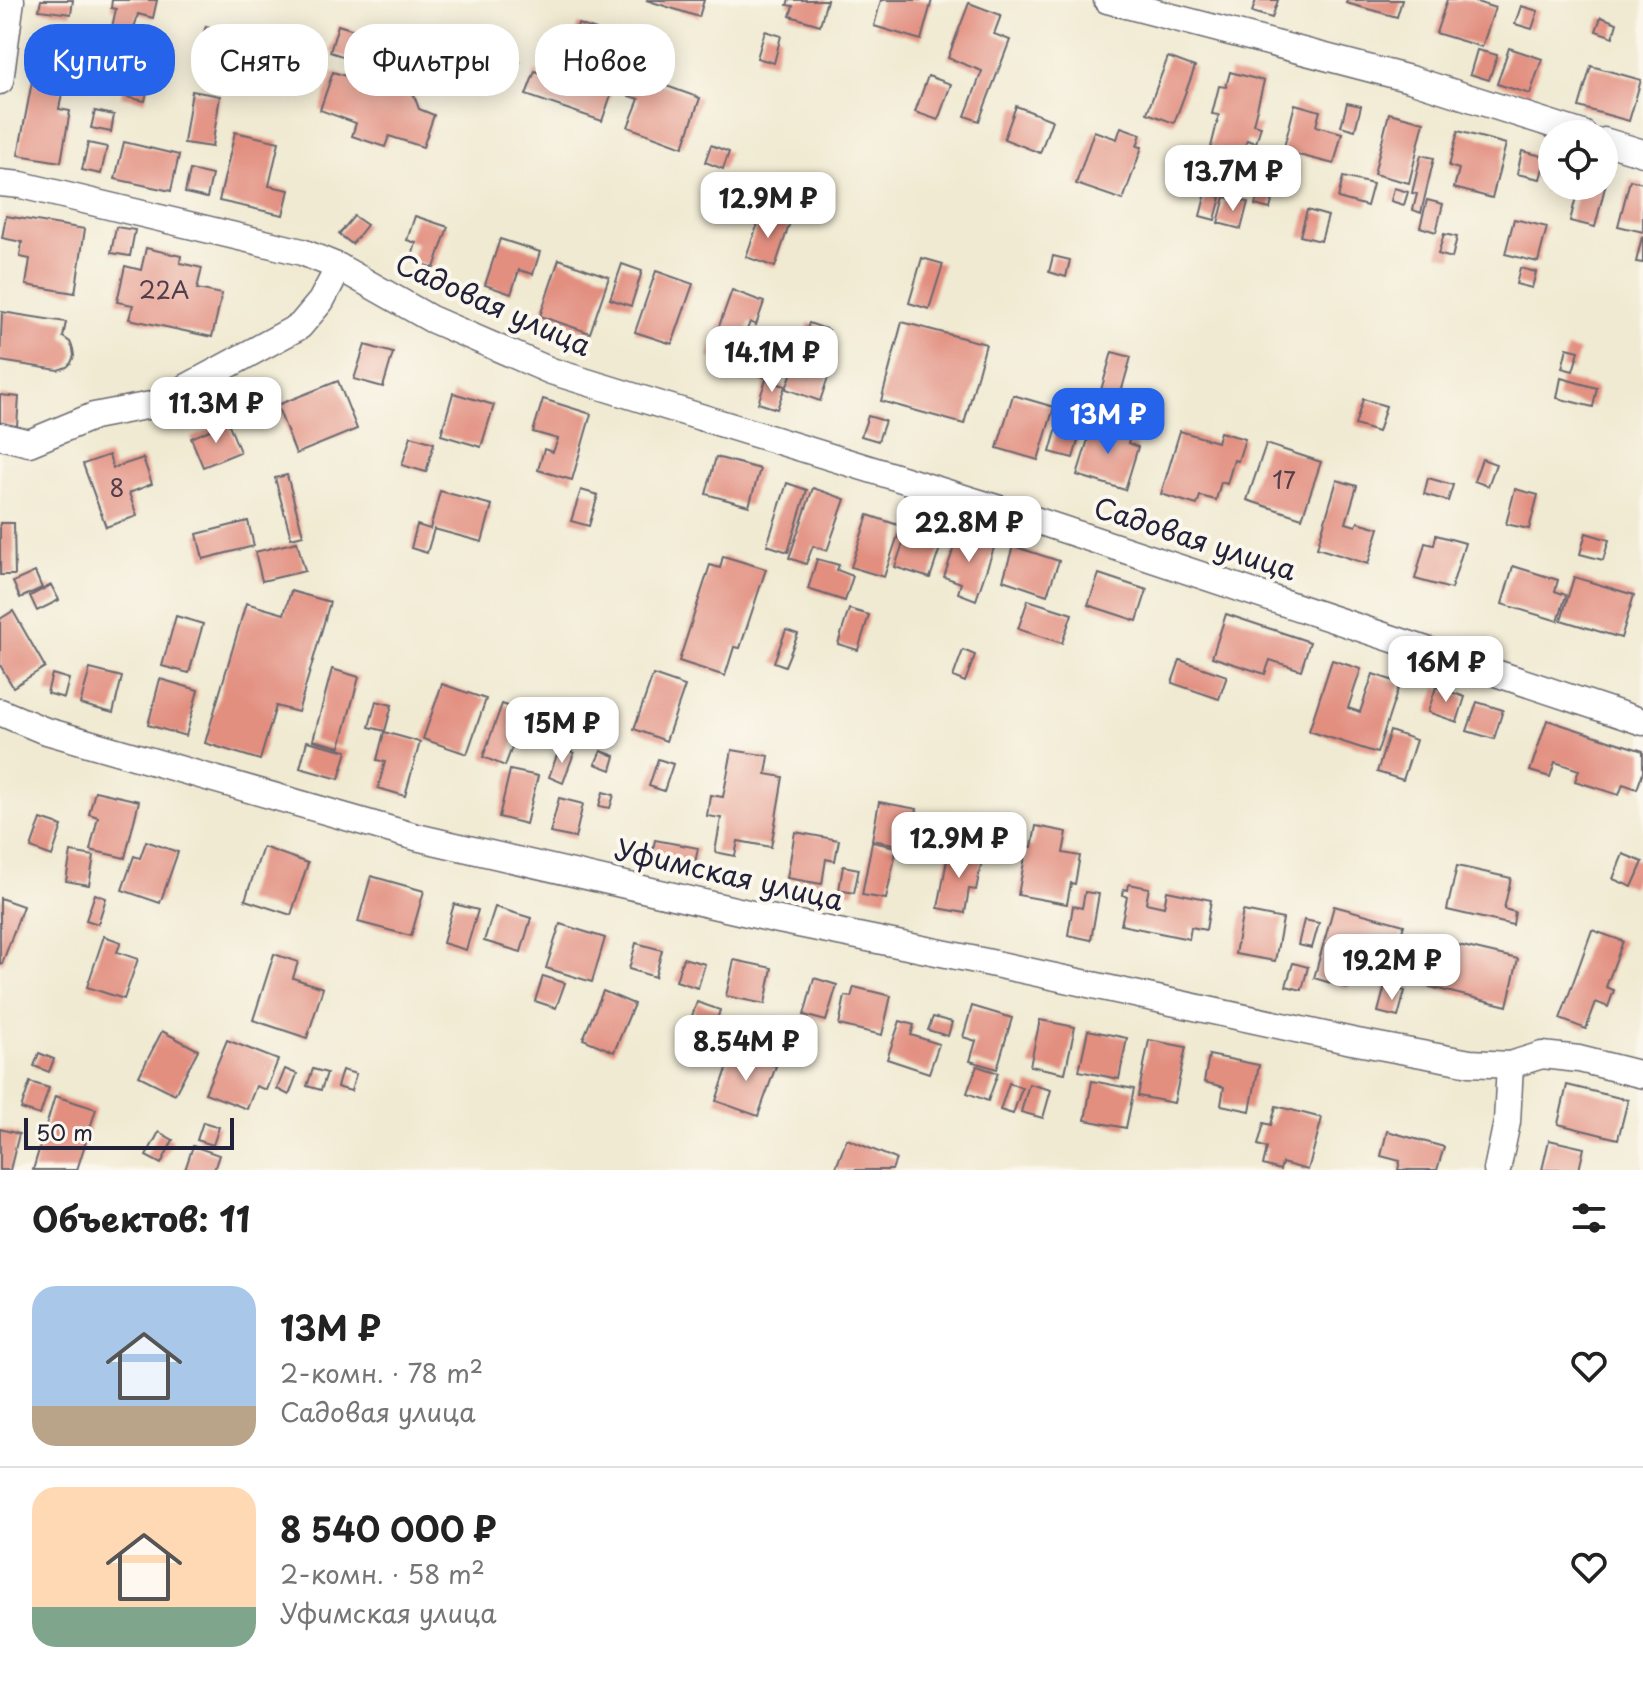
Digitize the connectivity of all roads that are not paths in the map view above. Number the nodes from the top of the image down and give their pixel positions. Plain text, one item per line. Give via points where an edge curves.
1 (11, 0) edge
2 (1107, 0) edge
3 (0, 81) edge
4 (1539, 120) edge
5 (1618, 145) edge
6 (1643, 153) edge
7 (0, 183) edge
8 (339, 267) junction
9 (0, 436) edge
10 (0, 712) edge
11 (1643, 722) edge
12 (1510, 1065) junction
13 (1643, 1075) edge
14 (1497, 1170) edge

1 - 3 street
2 - 4 street via 1410,79
5 - 6 street
7 - 8 street, Садовая улица via 266,242
8 - 9 street via 300,326 156,404 94,416 29,443
8 - 11 street, Садовая улица via 431,319 551,371 1035,520
10 - 12 street, Уфимская улица via 43,730 416,837 1352,1041 1470,1063
12 - 13 street, Уфимская улица via 1542,1055
12 - 14 street via 1507,1122

